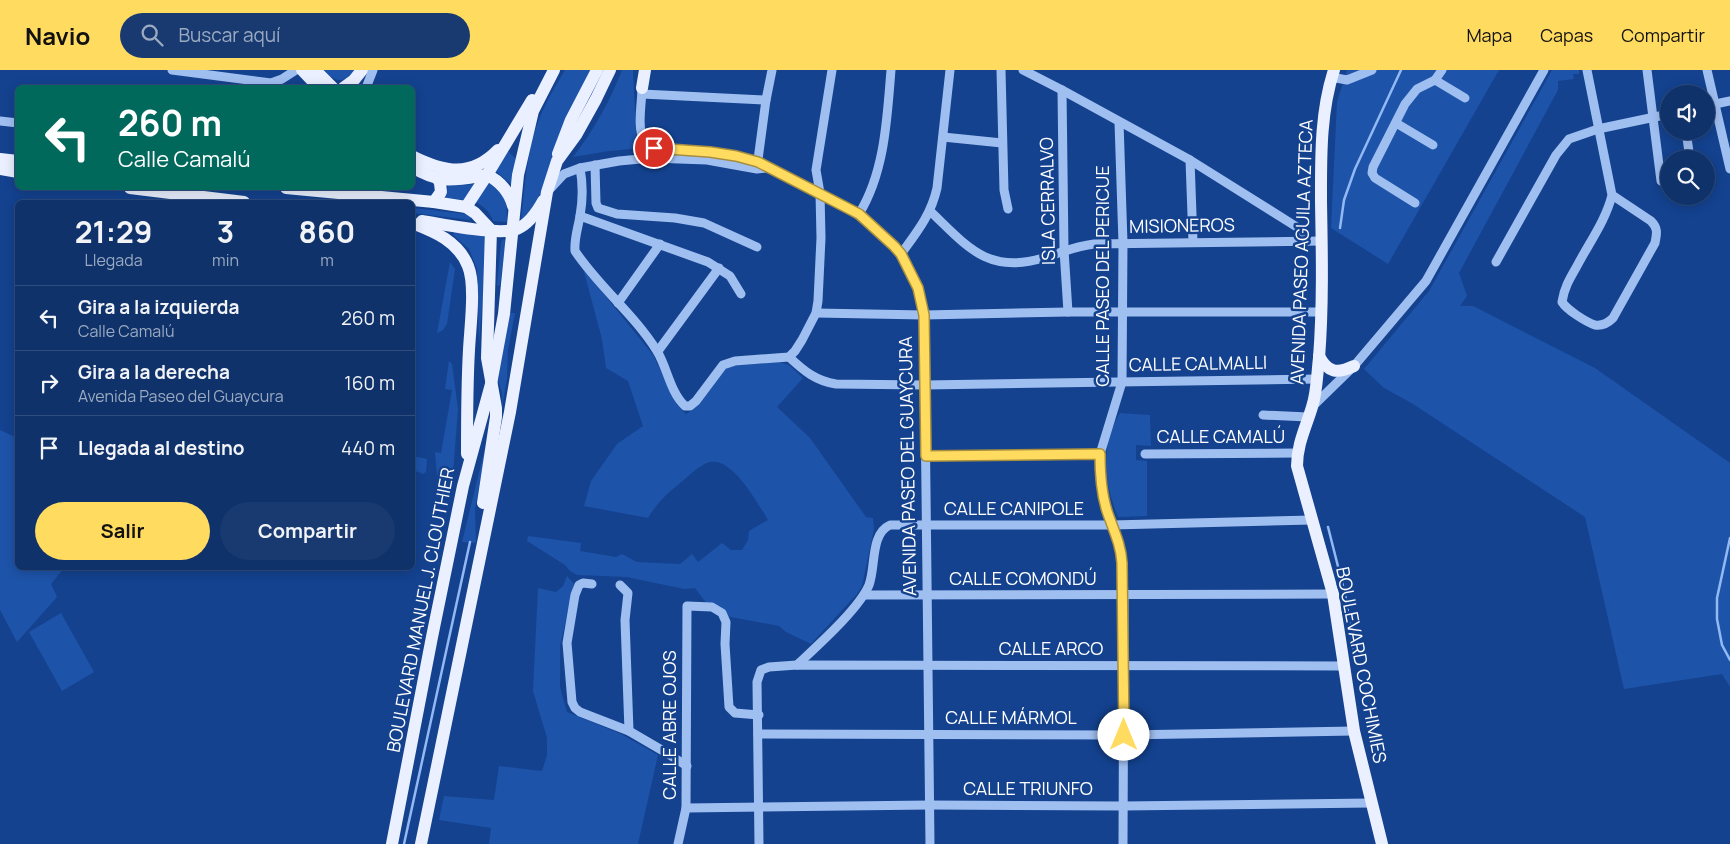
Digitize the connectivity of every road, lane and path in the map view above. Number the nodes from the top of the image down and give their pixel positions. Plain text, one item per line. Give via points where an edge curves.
1 (172, 70) edge
2 (296, 70) edge
3 (302, 70) edge
4 (315, 70) edge
5 (362, 70) edge
6 (373, 70) edge
7 (554, 70) edge
8 (597, 70) edge
9 (610, 70) edge
10 (640, 70) edge
11 (645, 70) edge
12 (772, 70) edge
13 (832, 70) edge
14 (891, 70) edge
15 (950, 70) edge
16 (1001, 70) edge
17 (1023, 70) edge
18 (1372, 70) edge
19 (1442, 70) edge
20 (1544, 70) edge
21 (1587, 70) edge
22 (1647, 70) edge
23 (1707, 70) edge
24 (182, 71) edge
25 (1333, 73) edge
26 (1436, 80) junction
27 (271, 85) edge
28 (326, 85) edge
29 (327, 85) edge
30 (347, 85) edge
31 (356, 85) edge
32 (367, 85) edge
33 (1708, 85) edge
34 (546, 86) junction
35 (1062, 90) junction
36 (642, 91) junction
37 (1466, 98) dead end
38 (766, 100) junction
39 (1730, 101) edge
40 (1715, 104) edge
41 (1660, 115) edge
42 (1653, 116) junction
43 (0, 121) edge
44 (1715, 121) edge
45 (1119, 122) junction
46 (1396, 123) junction
47 (15, 124) edge
48 (1598, 129) junction
49 (943, 137) junction
50 (507, 141) junction
51 (1002, 144) junction
52 (1433, 145) dead end
53 (415, 157) edge
54 (0, 159) edge
55 (1190, 160) junction
56 (15, 161) edge
57 (557, 161) junction
58 (595, 165) junction
59 (757, 166) junction
60 (415, 168) edge
61 (580, 168) junction
62 (1730, 169) edge
63 (0, 170) edge
64 (15, 172) edge
65 (1660, 173) edge
66 (487, 175) junction
67 (438, 179) junction
68 (146, 190) edge
69 (327, 190) edge
70 (348, 190) edge
71 (547, 192) junction
72 (820, 193) junction
73 (357, 194) junction
74 (1612, 195) junction
75 (224, 200) edge
76 (415, 200) edge
77 (415, 200) edge
78 (434, 202) junction
79 (1415, 203) dead end
80 (466, 207) junction
81 (514, 209) junction
82 (1008, 209) dead end
83 (930, 211) junction
84 (859, 214) junction
85 (580, 216) junction
86 (415, 221) edge
87 (415, 222) edge
88 (491, 230) junction
89 (511, 231) junction
90 (1306, 241) junction
91 (1322, 241) junction
92 (1193, 242) junction
93 (1123, 243) junction
94 (660, 244) junction
95 (757, 247) dead end
96 (1064, 250) junction
97 (901, 254) junction
98 (1496, 262) dead end
99 (719, 268) junction
100 (741, 294) dead end
101 (618, 303) junction
102 (1068, 312) junction
103 (1122, 312) junction
104 (1320, 312) junction
105 (816, 313) junction
106 (924, 315) junction
107 (658, 351) junction
108 (1319, 356) junction
109 (789, 357) junction
110 (1354, 366) junction
111 (1316, 379) junction
112 (1122, 382) junction
113 (491, 384) junction
114 (925, 385) junction
115 (1310, 412) junction
116 (1263, 415) dead end
117 (1297, 453) junction
118 (1100, 454) junction
119 (1145, 454) dead end
120 (926, 456) junction
121 (467, 469) junction
122 (1312, 520) junction
123 (926, 525) junction
124 (1112, 525) junction
125 (486, 526) junction
126 (592, 584) dead end
127 (620, 585) dead end
128 (1333, 594) junction
129 (864, 595) junction
130 (927, 595) junction
131 (1124, 595) junction
132 (797, 665) junction
133 (1124, 665) junction
134 (928, 666) junction
135 (1343, 666) junction
136 (759, 716) junction
137 (629, 731) junction
138 (1354, 731) junction
139 (758, 734) junction
140 (929, 734) junction
141 (1124, 735) junction
142 (687, 766) junction
143 (1371, 803) junction
144 (930, 805) junction
145 (1123, 806) junction
146 (686, 808) junction
147 (759, 808) junction
148 (392, 844) edge
149 (421, 844) edge
150 (678, 844) edge
151 (759, 844) edge
152 (930, 844) edge
153 (1123, 844) edge
154 (1382, 844) edge

1 - 24 street
2 - 27 street
3 - 28 main road
4 - 29 main road
5 - 30 main road
5 - 31 street
6 - 32 street
7 - 34 main road
8 - 57 main road via 571,120
9 - 57 main road, BOULEVARD MANUEL J. CLOUTHIER via 576,135
10 - 36 street, AVENIDA PASEO DEL GUAYCURA
11 - 36 main road
12 - 38 street
13 - 72 street via 816,170
14 - 84 street via 887,120 876,181
15 - 49 street
16 - 51 street
17 - 35 street, MISIONEROS
18 - 25 street via 1347,80
19 - 26 street
20 - 110 street via 1426,281
21 - 48 street
22 - 42 street
23 - 33 street
24 - 27 street
25 - 91 main road, AVENIDA PASEO AGUILA AZTECA via 1321,144
26 - 37 street
26 - 46 street via 1417,89
34 - 50 main road via 534,97
34 - 81 main road, BOULEVARD MANUEL J. CLOUTHIER via 528,129
35 - 45 street, MISIONEROS
35 - 96 street, ISLA CERRALVO
36 - 38 street
36 - 59 street, AVENIDA PASEO DEL GUAYCURA via 641,131 644,140 654,148 736,156
38 - 59 street
39 - 40 street
41 - 42 street
42 - 48 street
42 - 65 street
43 - 47 street
44 - 62 street
45 - 55 street, MISIONEROS
45 - 93 street, CALLE PASEO DEL PERICUE
46 - 52 street
46 - 79 street via 1372,174
48 - 74 street
48 - 98 street via 1579,134 1562,146
49 - 51 street
49 - 83 street via 937,188
50 - 53 main road via 490,158 471,169 442,168
50 - 66 main road
51 - 82 street
54 - 56 main road
55 - 90 street, MISIONEROS via 1294,224 1304,233
55 - 92 street
57 - 71 main road, BOULEVARD MANUEL J. CLOUTHIER
58 - 59 street, AVENIDA PASEO DEL GUAYCURA via 651,158
58 - 61 street, AVENIDA PASEO DEL GUAYCURA
58 - 95 street via 598,208 617,214 704,223
59 - 72 street, AVENIDA PASEO DEL GUAYCURA
60 - 67 main road
61 - 71 street, AVENIDA PASEO DEL GUAYCURA via 564,174
61 - 85 street via 583,186
63 - 64 main road
66 - 67 main road
66 - 80 main road
66 - 81 main road via 505,189
67 - 78 main road via 441,192
68 - 75 main road
69 - 73 main road
70 - 73 main road
71 - 89 main road, BOULEVARD MANUEL J. CLOUTHIER via 533,217
71 - 125 main road, BOULEVARD MANUEL J. CLOUTHIER via 513,393
72 - 84 street, AVENIDA PASEO DEL GUAYCURA
72 - 105 street
73 - 77 main road
74 - 74 street via 1563,293 1565,307 1594,325 1613,318 1657,234 1651,221
76 - 78 main road
78 - 80 main road
80 - 88 main road
81 - 89 main road, BOULEVARD MANUEL J. CLOUTHIER
83 - 96 street, MISIONEROS via 974,252 990,259 1023,262
83 - 97 street
84 - 97 street, AVENIDA PASEO DEL GUAYCURA
85 - 94 street
85 - 101 street via 575,252
86 - 88 main road
87 - 121 main road via 446,238 465,260 472,277
88 - 89 main road
88 - 113 main road, BOULEVARD MANUEL J. CLOUTHIER via 487,358
89 - 113 main road, BOULEVARD MANUEL J. CLOUTHIER via 504,314
90 - 91 street, MISIONEROS
90 - 92 street, MISIONEROS
91 - 104 main road, AVENIDA PASEO AGUILA AZTECA
92 - 93 street, MISIONEROS
93 - 96 street, MISIONEROS
93 - 103 street, CALLE PASEO DEL PERICUE
94 - 99 street
94 - 101 street
96 - 102 street, ISLA CERRALVO
97 - 106 street, AVENIDA PASEO DEL GUAYCURA via 918,288
99 - 100 street via 730,276
99 - 107 street
101 - 107 street
102 - 103 street
102 - 106 street
103 - 104 street
103 - 112 street, CALLE PASEO DEL PERICUE
104 - 108 main road, AVENIDA PASEO AGUILA AZTECA
105 - 106 street
105 - 109 street
106 - 114 street, AVENIDA PASEO DEL GUAYCURA
107 - 109 street via 679,398 687,407 696,401 723,365 735,361
108 - 110 main road via 1331,370
108 - 111 main road, AVENIDA PASEO AGUILA AZTECA
109 - 114 street, CALLE CALMALLI via 805,372 825,382
110 - 115 street
111 - 112 street, CALLE CALMALLI
111 - 115 main road, AVENIDA PASEO AGUILA AZTECA
112 - 114 street, CALLE CALMALLI
112 - 118 street, CALLE PASEO DEL PERICUE
113 - 121 main road, BOULEVARD MANUEL J. CLOUTHIER
113 - 125 main road, BOULEVARD MANUEL J. CLOUTHIER via 496,417 483,507
114 - 120 street, AVENIDA PASEO DEL GUAYCURA
115 - 116 street
115 - 117 main road, BOULEVARD COCHIMIES
117 - 119 street, CALLE CAMALÚ
117 - 122 main road, BOULEVARD COCHIMIES via 1299,477
118 - 120 street
118 - 124 street, CALLE PASEO DEL PERICUE via 1100,478
120 - 123 street, AVENIDA PASEO DEL GUAYCURA
121 - 148 main road, BOULEVARD MANUEL J. CLOUTHIER
122 - 124 street, CALLE CANIPOLE
122 - 128 main road, BOULEVARD COCHIMIES
123 - 124 street, CALLE CANIPOLE
123 - 129 street, CALLE CANIPOLE via 885,528 877,541 870,583
123 - 130 street, AVENIDA PASEO DEL GUAYCURA
124 - 131 street, CALLE PASEO DEL PERICUE via 1121,552
125 - 149 main road, BOULEVARD MANUEL J. CLOUTHIER
126 - 137 street via 579,585 575,595 567,643 572,702 580,712
127 - 137 street via 628,593 625,620
128 - 131 street, CALLE COMONDÚ
128 - 135 main road, BOULEVARD COCHIMIES
129 - 130 street, CALLE COMONDÚ
129 - 132 street, CALLE CANIPOLE
130 - 131 street, CALLE COMONDÚ
130 - 134 street, AVENIDA PASEO DEL GUAYCURA
131 - 133 street, CALLE PASEO DEL PERICUE
132 - 134 street, CALLE ARCO
132 - 136 street, CALLE ARCO via 761,670 757,682
133 - 134 street, CALLE ARCO
133 - 135 street, CALLE ARCO
133 - 141 street, CALLE PASEO DEL PERICUE
134 - 140 street, AVENIDA PASEO DEL GUAYCURA
135 - 138 main road, BOULEVARD COCHIMIES
136 - 139 street
136 - 142 street, CALLE ABRE OJOS via 735,712 729,707 725,616 712,608 687,606
137 - 142 street
138 - 141 street, CALLE MÁRMOL
138 - 143 main road, BOULEVARD COCHIMIES
139 - 140 street, CALLE MÁRMOL
139 - 147 street
140 - 141 street, CALLE MÁRMOL
140 - 144 street, AVENIDA PASEO DEL GUAYCURA
141 - 145 street, CALLE PASEO DEL PERICUE
142 - 146 street, CALLE ABRE OJOS
143 - 145 street, CALLE TRIUNFO
143 - 154 main road, BOULEVARD COCHIMIES
144 - 145 street, CALLE TRIUNFO
144 - 147 street, CALLE TRIUNFO
144 - 152 street, AVENIDA PASEO DEL GUAYCURA
145 - 153 street, CALLE PASEO DEL PERICUE
146 - 147 street, CALLE TRIUNFO
146 - 150 street, CALLE ABRE OJOS
147 - 151 street

